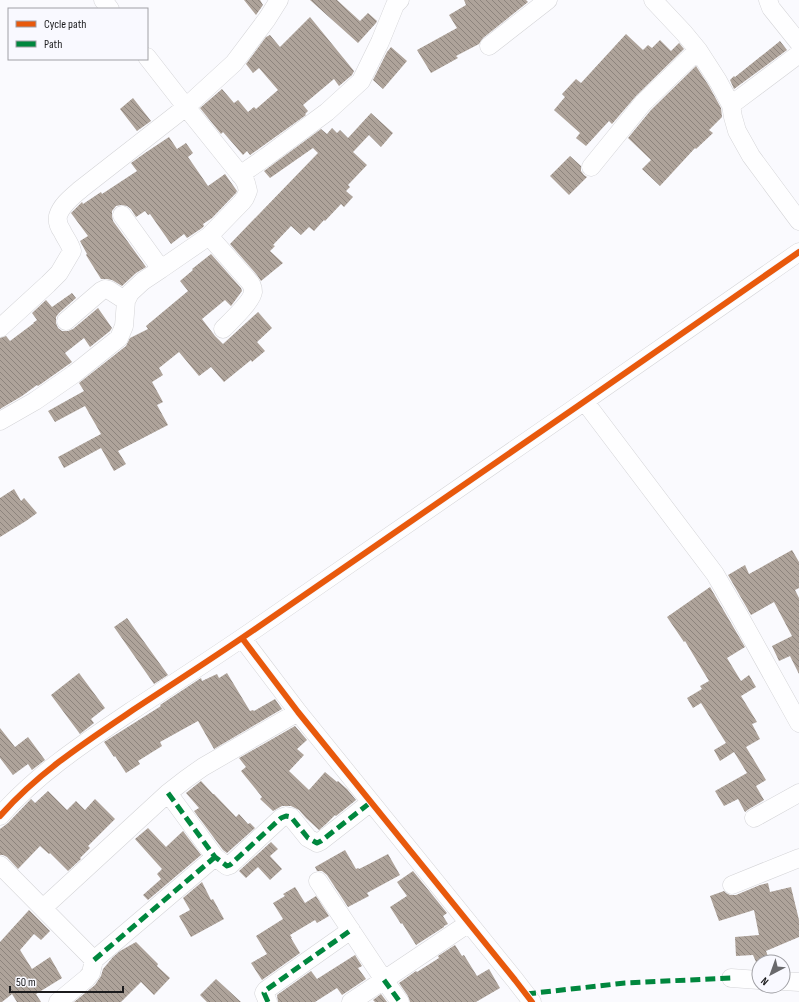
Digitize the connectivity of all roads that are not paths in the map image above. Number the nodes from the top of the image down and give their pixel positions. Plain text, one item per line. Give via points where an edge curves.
1 (103, 0) edge
2 (279, 0) edge
3 (400, 0) edge
4 (548, 0) edge
5 (653, 0) edge
6 (768, 0) edge
7 (109, 8) edge
8 (799, 43) edge
9 (489, 46) dead end
10 (698, 50) junction
11 (799, 54) edge
12 (148, 58) edge
13 (731, 105) junction
14 (186, 107) junction
15 (591, 167) dead end
16 (240, 175) junction
17 (122, 216) dead end
18 (799, 221) edge
19 (209, 236) junction
20 (799, 252) edge
21 (161, 269) junction
22 (126, 301) junction
23 (66, 321) dead end
24 (0, 328) edge
25 (223, 329) dead end
26 (585, 402) junction
27 (0, 421) edge
28 (242, 638) junction
29 (298, 712) junction
30 (799, 723) edge
31 (168, 793) junction
32 (799, 793) edge
33 (371, 802) junction
34 (0, 816) edge
35 (754, 818) dead end
36 (215, 857) junction
37 (799, 858) edge
38 (0, 865) edge
39 (318, 881) dead end
40 (732, 885) dead end
41 (43, 908) junction
42 (470, 923) junction
43 (351, 930) junction
44 (94, 960) junction
45 (731, 978) dead end
46 (751, 979) edge
47 (384, 980) junction
48 (58, 1002) edge
49 (268, 1002) edge
50 (351, 1002) edge
51 (400, 1002) edge
52 (532, 1002) edge

1 - 7 street
2 - 14 street via 234,63
3 - 16 street via 395,5 361,81 327,112
4 - 9 street
5 - 10 street
6 - 8 street via 771,8
10 - 13 street
10 - 15 street via 642,103
11 - 13 street
12 - 14 street
13 - 18 street via 737,131 750,156
14 - 16 street
14 - 24 street via 67,202 58,216 58,224 72,251 48,284
16 - 19 street via 248,187 247,194
17 - 21 street
19 - 21 street
19 - 25 street via 248,280 253,293
20 - 26 street
21 - 22 street via 130,293
22 - 23 street via 105,289
22 - 27 street via 124,326 119,338 74,374
26 - 28 street
26 - 30 street via 717,578
28 - 29 street
28 - 34 street via 58,762
29 - 31 street via 203,766
29 - 33 street
31 - 36 street
31 - 41 street
32 - 35 street
33 - 36 street via 317,843 308,838 291,817 286,816 230,865 227,866
33 - 42 street
36 - 44 street
37 - 40 street
38 - 41 street
39 - 43 street
41 - 44 street
42 - 47 street
42 - 52 street
43 - 47 street
43 - 49 street via 266,990 264,993
44 - 48 street via 87,978
45 - 46 street
47 - 50 street
47 - 51 street

